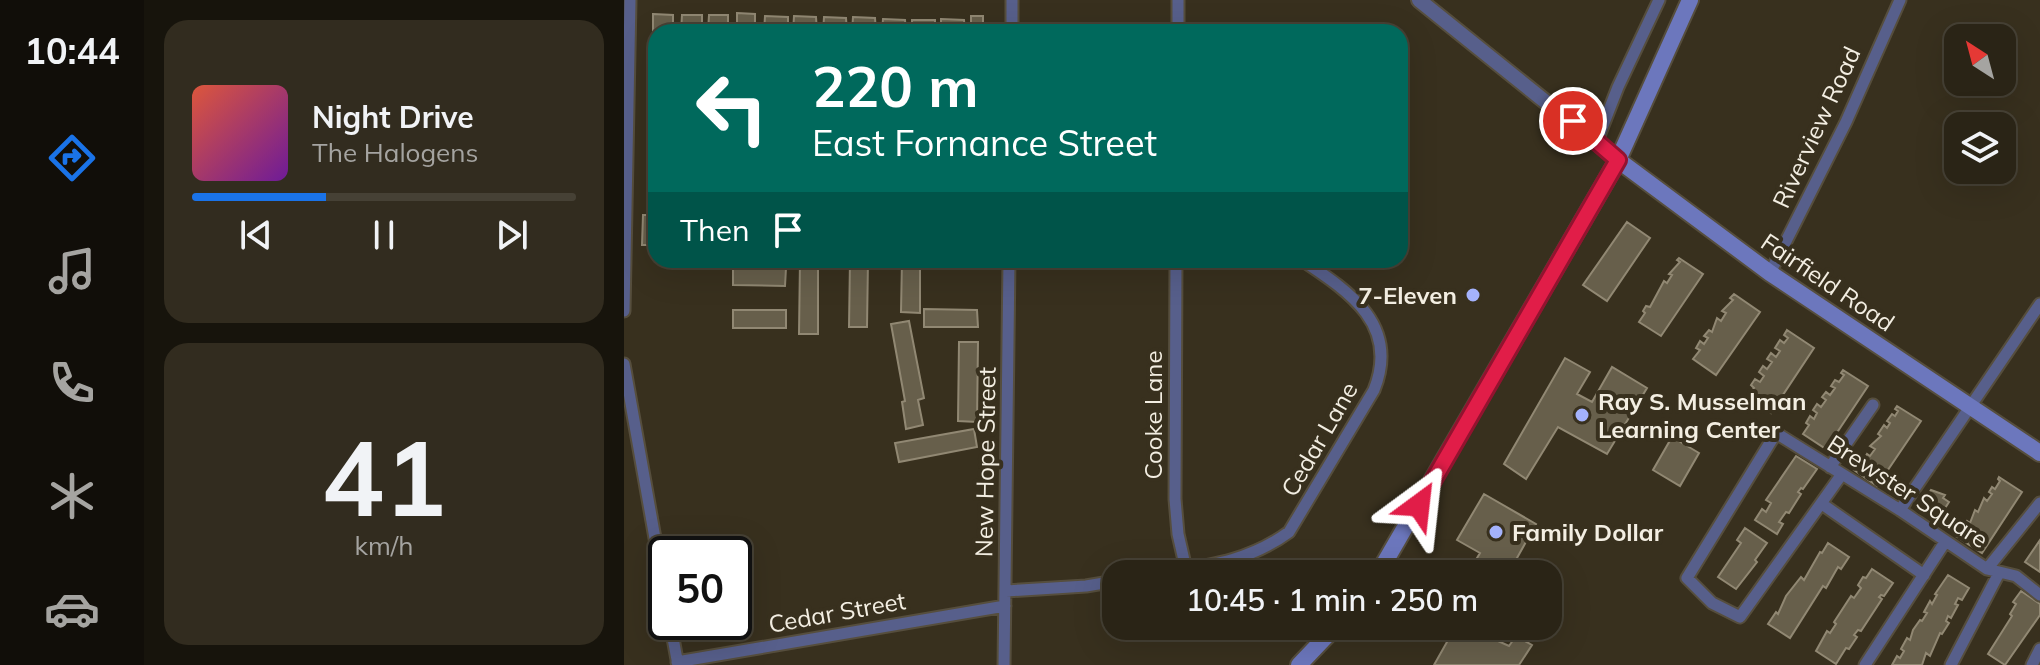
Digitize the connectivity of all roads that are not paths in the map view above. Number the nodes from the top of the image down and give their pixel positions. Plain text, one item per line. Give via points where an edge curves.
1 (630, 0) edge
2 (1012, 0) edge
3 (1178, 0) edge
4 (1419, 0) edge
5 (1659, 0) edge
6 (1690, 0) edge
7 (1900, 0) edge
8 (1012, 24) edge
9 (1178, 24) edge
10 (1597, 141) junction
11 (1618, 160) junction
12 (1009, 268) edge
13 (1176, 268) edge
14 (1314, 268) edge
15 (1770, 273) junction
16 (2040, 304) edge
17 (624, 311) edge
18 (624, 364) edge
19 (1873, 405) dead end
20 (1968, 406) junction
21 (2040, 453) edge
22 (1830, 467) junction
23 (1842, 474) junction
24 (2040, 503) edge
25 (1822, 504) junction
26 (1900, 510) junction
27 (655, 536) edge
28 (1945, 542) junction
29 (1184, 560) edge
30 (1238, 560) edge
31 (1386, 560) edge
32 (1993, 571) junction
33 (1924, 575) junction
34 (1102, 583) edge
35 (1006, 591) junction
36 (2040, 595) edge
37 (1005, 606) junction
38 (673, 640) edge
39 (1323, 640) edge
40 (2040, 649) edge
41 (677, 663) edge
42 (1004, 665) edge
43 (1299, 665) edge
44 (1865, 665) edge
45 (1951, 665) edge
46 (2032, 665) edge

1 - 17 street
2 - 8 street
3 - 9 street
4 - 10 street, Fairfield Road
5 - 10 street
6 - 11 main road
7 - 15 street, Riverview Road
10 - 11 street, Fairfield Road
11 - 15 main road, Fairfield Road
11 - 31 main road
12 - 35 street, New Hope Street
13 - 29 street, Cooke Lane via 1175,499
14 - 30 street, Cedar Lane via 1347,290 1365,311 1383,354 1382,372 1289,532 1268,548
15 - 20 main road, Fairfield Road
16 - 20 street
18 - 27 street
19 - 22 street
20 - 21 main road, Fairfield Road
20 - 26 street
22 - 23 street, Brewster Square
22 - 25 street, Brewster Square via 1776,433 1687,578 1712,603 1740,617
23 - 25 street
23 - 26 street, Brewster Square
24 - 32 street
25 - 33 street
26 - 28 street, Brewster Square
28 - 32 street, Brewster Square
28 - 33 street
32 - 36 street, Brewster Square via 2016,576
32 - 45 street
33 - 44 street
34 - 35 street
35 - 37 street, New Hope Street
37 - 41 street, Cedar Street
37 - 42 street, New Hope Street
38 - 41 street
39 - 43 main road
40 - 46 street

